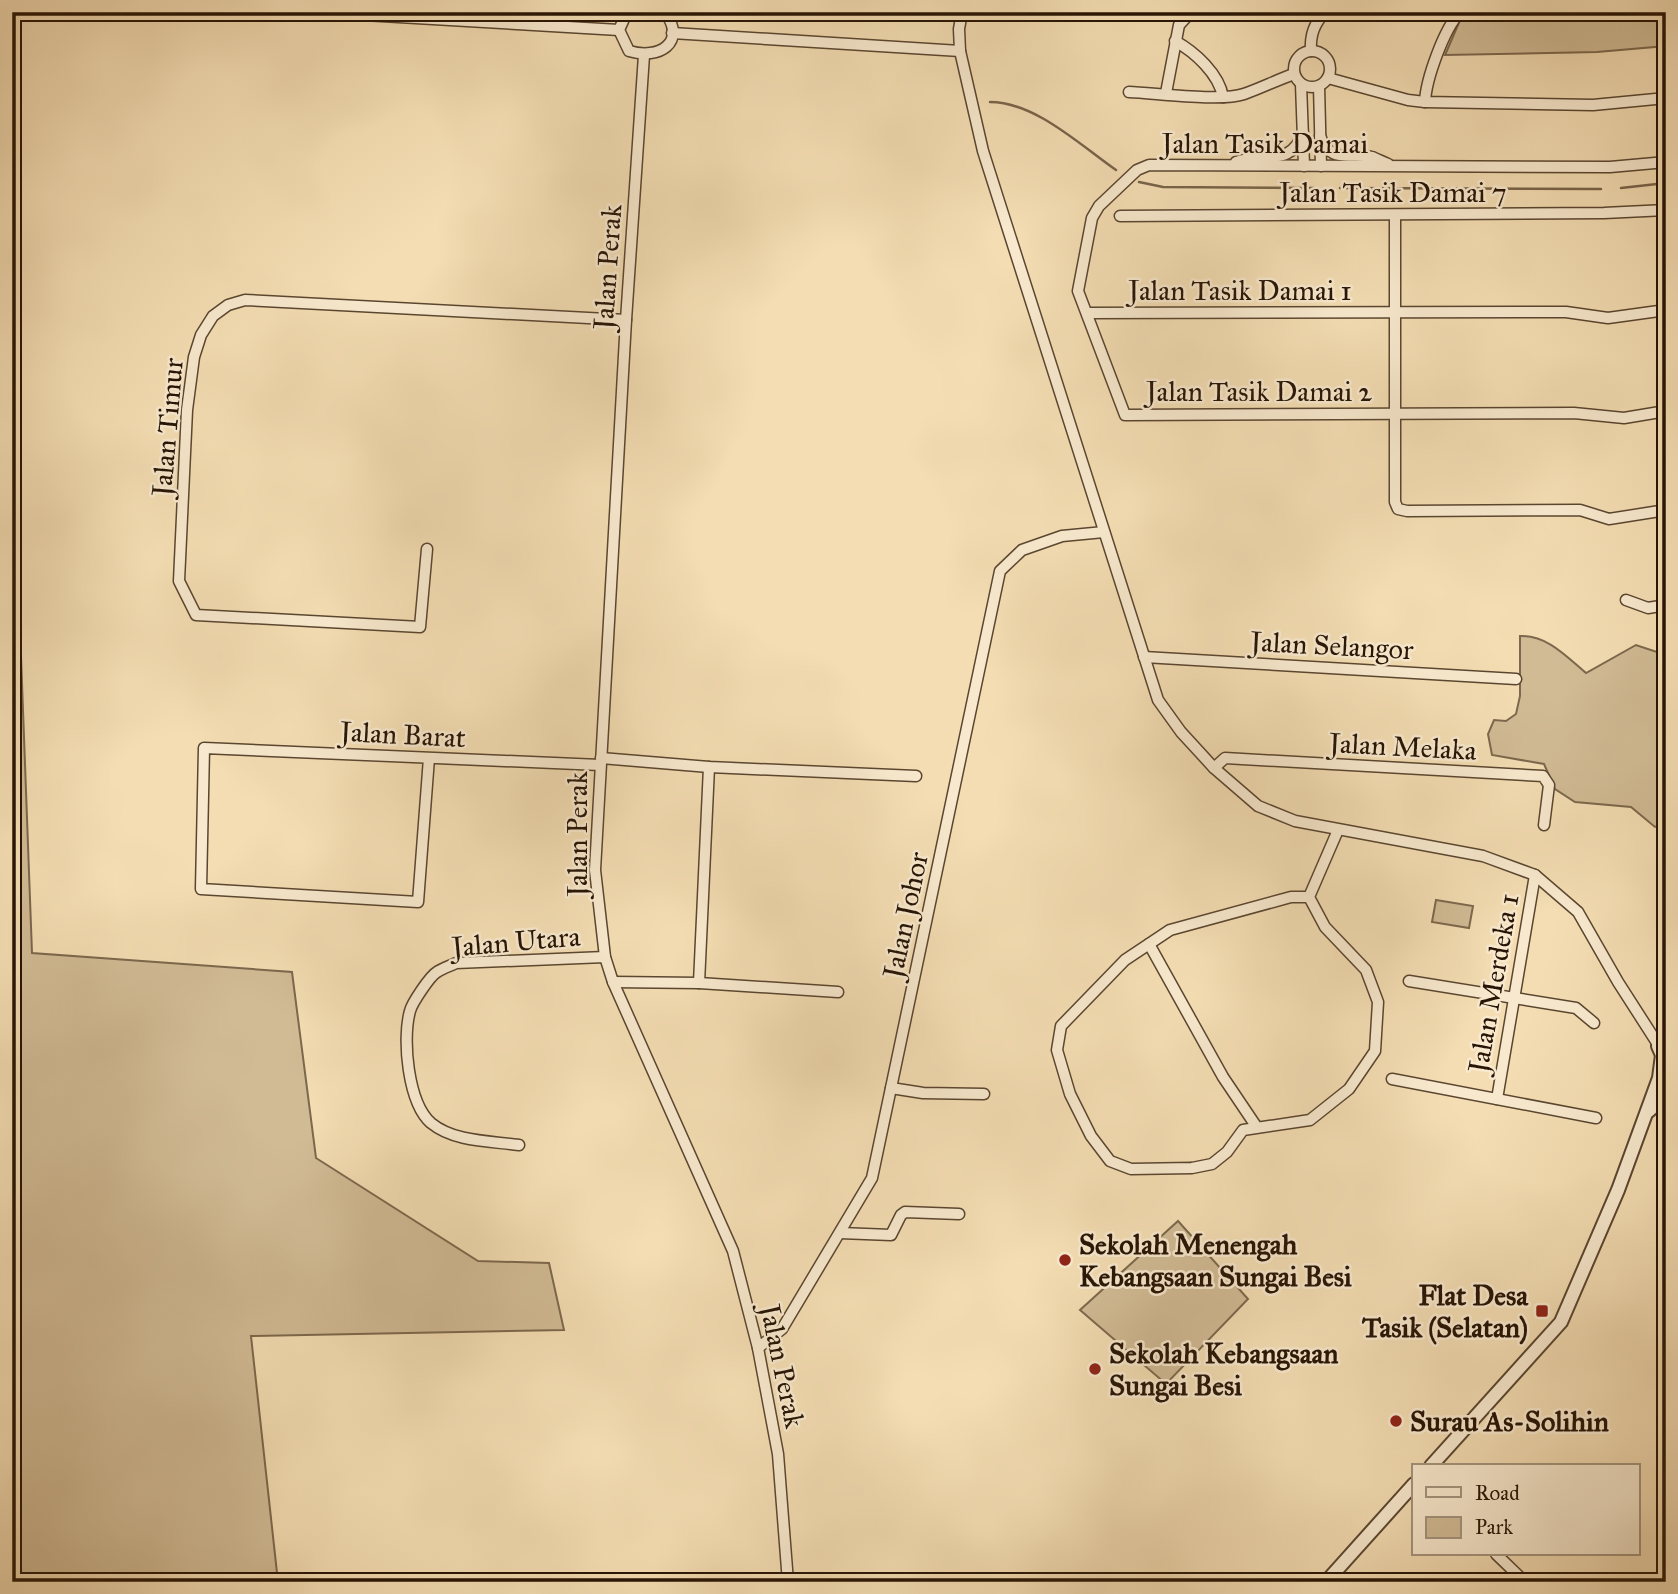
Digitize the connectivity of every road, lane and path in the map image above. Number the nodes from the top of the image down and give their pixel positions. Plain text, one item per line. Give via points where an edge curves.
1 (312, 12) edge
2 (627, 12) edge
3 (665, 12) edge
4 (962, 12) edge
5 (1191, 12) edge
6 (1325, 12) edge
7 (1460, 12) edge
8 (619, 30) junction
9 (672, 33) junction
10 (1175, 41) junction
11 (960, 51) junction
12 (1311, 51) junction
13 (644, 55) junction
14 (1294, 74) junction
15 (1328, 78) junction
16 (1301, 83) junction
17 (1319, 86) junction
18 (1129, 92) dead end
19 (1166, 93) junction
20 (1223, 97) junction
21 (1666, 98) edge
22 (1425, 102) junction
23 (1303, 133) junction
24 (1320, 136) junction
25 (1666, 162) edge
26 (1226, 166) junction
27 (1304, 166) junction
28 (1321, 166) junction
29 (1390, 166) junction
30 (1666, 209) edge
31 (1395, 215) junction
32 (1120, 216) dead end
33 (1666, 310) edge
34 (1087, 313) junction
35 (1394, 313) junction
36 (626, 320) junction
37 (1666, 411) edge
38 (1394, 413) junction
39 (1125, 415) joint
40 (1666, 510) edge
41 (1104, 532) junction
42 (426, 549) dead end
43 (1626, 600) dead end
44 (1666, 605) edge
45 (1144, 657) junction
46 (1516, 678) dead end
47 (429, 758) junction
48 (601, 762) junction
49 (709, 767) junction
50 (1214, 768) junction
51 (916, 776) dead end
52 (1544, 825) dead end
53 (1338, 830) junction
54 (1535, 875) junction
55 (1309, 897) junction
56 (1149, 944) junction
57 (605, 957) junction
58 (1409, 981) dead end
59 (613, 982) junction
60 (698, 983) junction
61 (838, 992) dead end
62 (1513, 999) junction
63 (1594, 1023) dead end
64 (1663, 1050) edge
65 (1392, 1079) dead end
66 (891, 1087) junction
67 (984, 1094) dead end
68 (1666, 1095) edge
69 (1497, 1099) junction
70 (1646, 1113) junction
71 (1597, 1118) dead end
72 (1255, 1126) junction
73 (519, 1145) dead end
74 (959, 1214) dead end
75 (840, 1233) junction
76 (758, 1348) junction
77 (1433, 1464) edge
78 (1412, 1487) edge
79 (1498, 1556) edge
80 (788, 1582) edge
81 (1326, 1582) edge
82 (1525, 1582) edge

1 - 8 street
2 - 8 street
3 - 9 street
4 - 11 street
5 - 10 street via 1179,25
6 - 12 street via 1310,38
7 - 22 street via 1451,24
8 - 13 street via 629,51
9 - 11 street
9 - 13 street via 664,49
10 - 19 street
10 - 20 street via 1191,50 1221,85
11 - 41 street via 983,151
12 - 14 street via 1297,58
12 - 15 street via 1329,62
13 - 36 street, Jalan Perak
14 - 16 street
14 - 20 street via 1242,95
15 - 17 street
15 - 22 street
16 - 17 street
16 - 23 street
17 - 24 street
18 - 19 street
19 - 20 street
21 - 22 street via 1593,105
23 - 26 street via 1289,154
23 - 27 street
24 - 28 street
24 - 29 street via 1332,154 1374,158
25 - 29 street, Jalan Tasik Damai via 1610,167
26 - 27 street, Jalan Tasik Damai
26 - 34 street, Jalan Tasik Damai via 1142,167 1099,206 1092,218 1078,291
27 - 28 street, Jalan Tasik Damai
28 - 29 street, Jalan Tasik Damai
30 - 31 street, Jalan Tasik Damai 7
31 - 32 street, Jalan Tasik Damai 7
31 - 35 street
33 - 35 street, Jalan Tasik Damai 1 via 1608,318 1566,312
34 - 35 street, Jalan Tasik Damai 1
34 - 39 street, Jalan Tasik Damai
35 - 38 street
36 - 42 street, Jalan Timur via 245,300 213,316 194,357 187,410 178,581 196,615 420,627
36 - 48 street, Jalan Perak
37 - 38 street, Jalan Tasik Damai 2 via 1624,418 1574,412
38 - 39 street, Jalan Tasik Damai 2
38 - 40 street via 1398,509 1580,510 1609,519
41 - 45 street
41 - 66 street, Jalan Johor via 1062,536 1022,550 1000,572
43 - 44 street via 1648,608
45 - 46 street, Jalan Selangor
45 - 50 street via 1158,700
47 - 47 street, Jalan Barat via 418,902 201,889 204,748
47 - 48 street, Jalan Barat
48 - 49 street, Jalan Barat
48 - 57 street, Jalan Perak via 595,870
49 - 51 street, Jalan Barat
49 - 60 street
50 - 52 street, Jalan Melaka via 1225,758 1543,776 1549,785
50 - 53 street via 1258,806 1295,821
53 - 54 street via 1483,856
53 - 55 street
54 - 62 street, Jalan Merdeka 1
54 - 64 street via 1578,912
55 - 56 street via 1291,897 1170,930
55 - 72 street via 1325,927 1366,970 1378,1002 1375,1051 1349,1088 1310,1121
56 - 72 street
56 - 72 street via 1125,960 1061,1026 1057,1050 1070,1094 1091,1136 1110,1161 1131,1168 1192,1168 1212,1164 1243,1130
57 - 59 street, Jalan Perak
57 - 73 street, Jalan Utara via 456,963 434,973 410,1009 410,1082 423,1115 459,1137
58 - 62 street
59 - 60 street
59 - 76 street, Jalan Perak via 733,1251
60 - 61 street
62 - 63 street via 1576,1008
62 - 69 street, Jalan Merdeka 1
64 - 70 street
65 - 69 street
66 - 67 street via 923,1093
66 - 75 street, Jalan Johor via 872,1178
68 - 70 street
69 - 71 street
70 - 77 street via 1562,1322
74 - 75 street via 905,1212 891,1235
75 - 76 street, Jalan Johor via 782,1329
76 - 80 street, Jalan Perak via 778,1454
78 - 81 street
79 - 82 street

